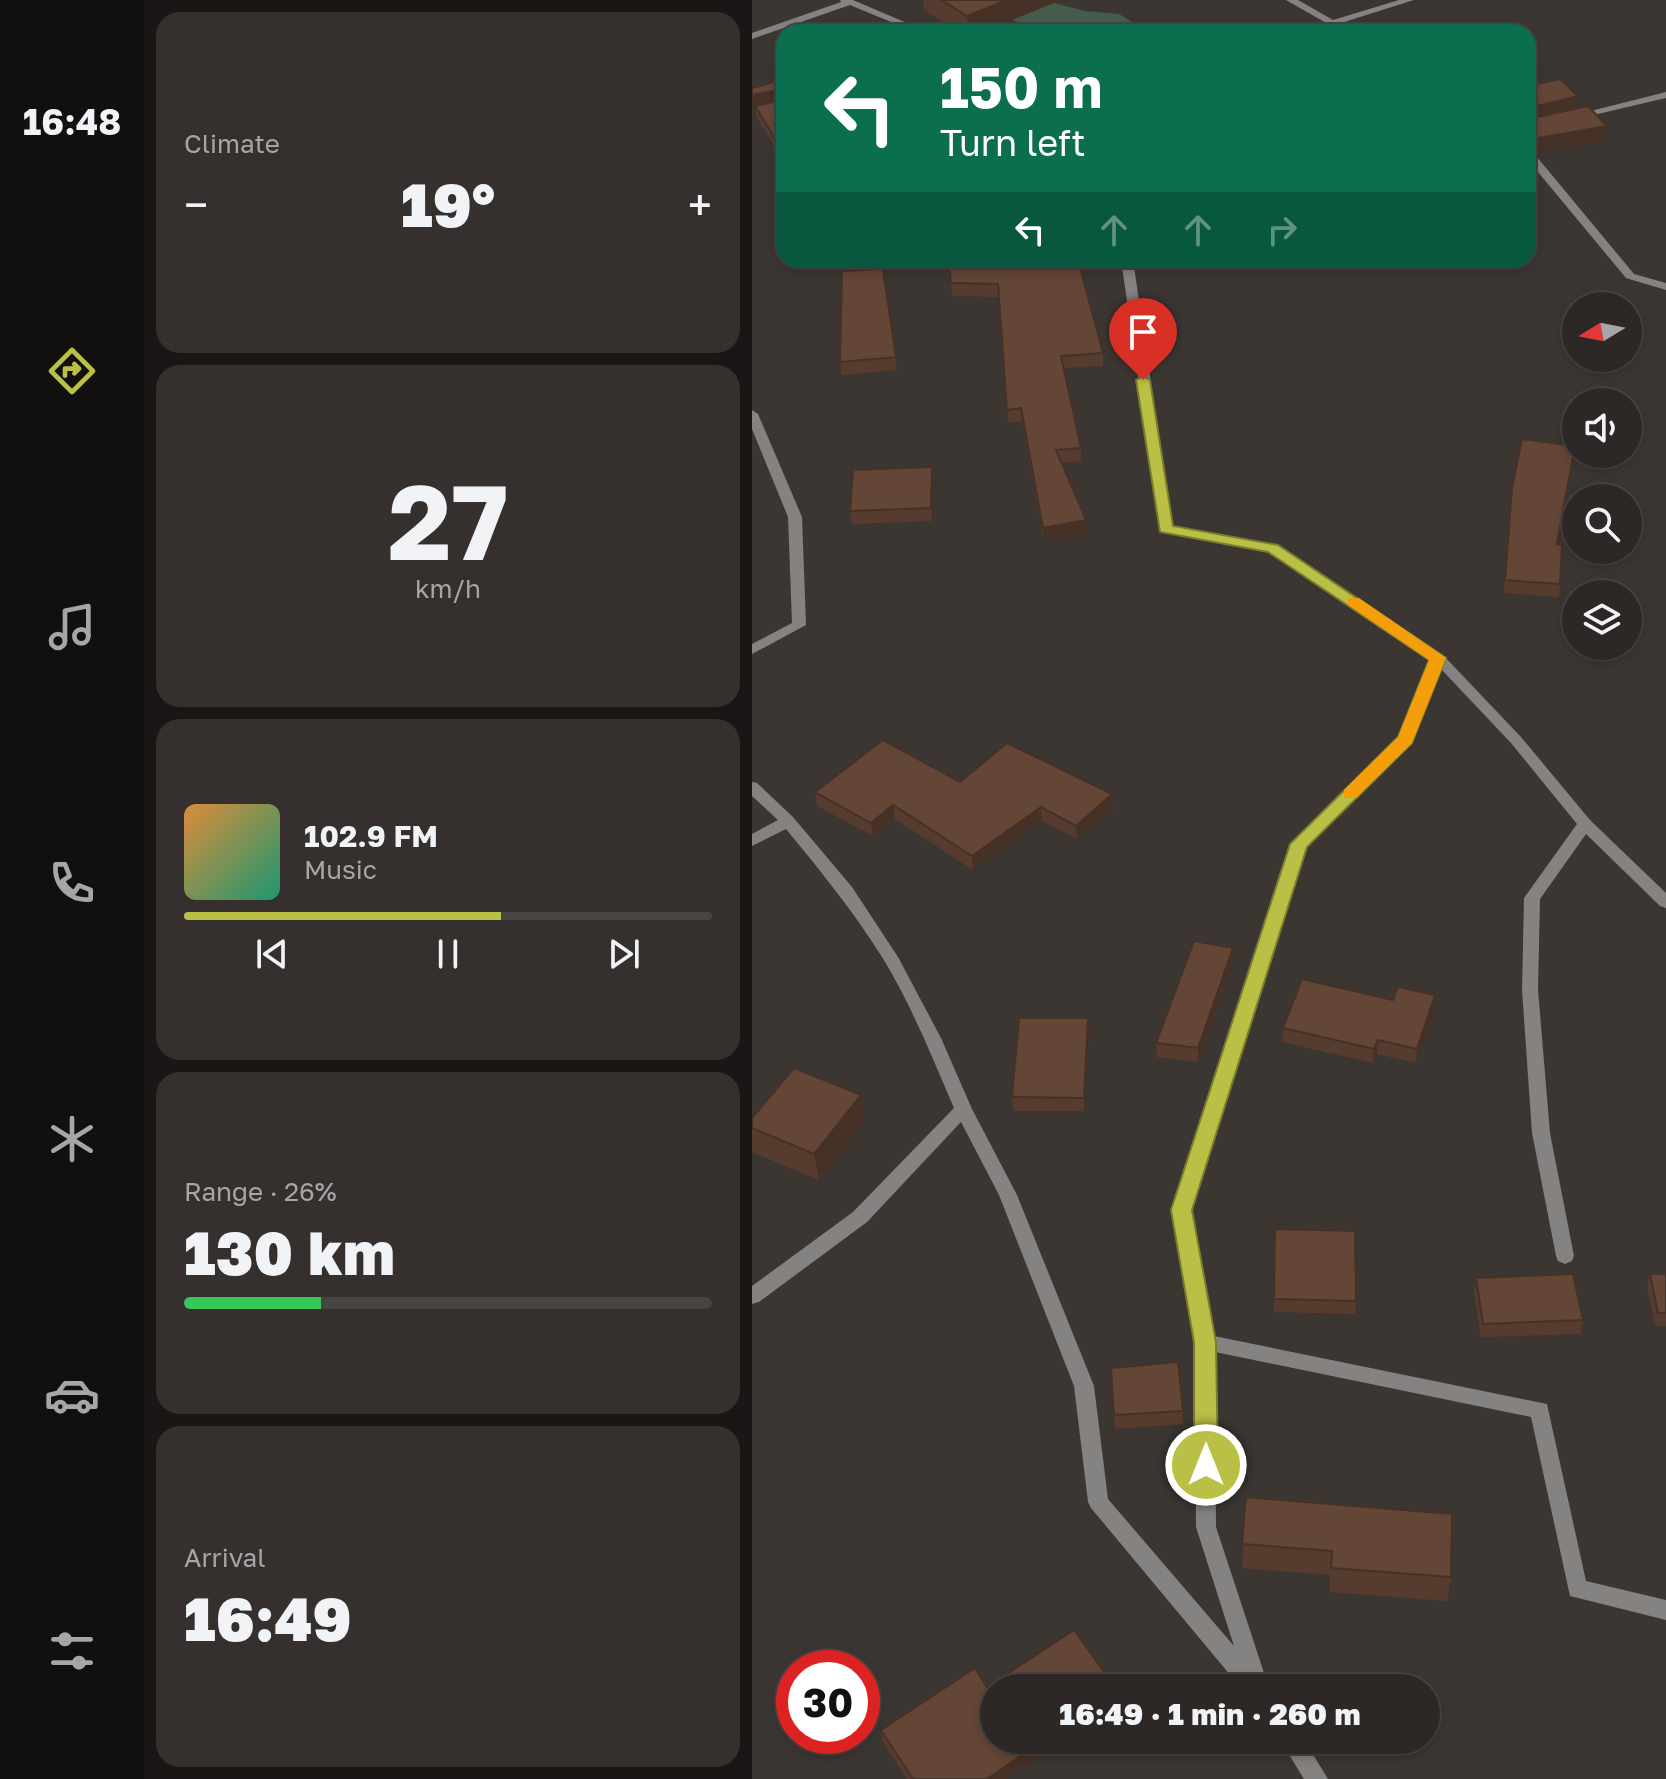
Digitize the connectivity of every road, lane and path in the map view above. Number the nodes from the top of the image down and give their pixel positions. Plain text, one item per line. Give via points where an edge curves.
1 (1291, 0) edge
2 (1409, 0) edge
3 (847, 1) edge
4 (1332, 23) joint
5 (785, 24) edge
6 (903, 24) edge
7 (776, 27) edge
8 (752, 36) edge
9 (1662, 96) edge
10 (1666, 107) edge
11 (1557, 121) edge
12 (1536, 163) edge
13 (1128, 268) edge
14 (1666, 287) edge
15 (752, 414) edge
16 (752, 650) edge
17 (1438, 658) junction
18 (752, 787) edge
19 (788, 821) junction
20 (1585, 824) junction
21 (752, 841) edge
22 (1666, 902) edge
23 (963, 1109) junction
24 (1565, 1256) dead end
25 (752, 1296) edge
26 (1205, 1342) junction
27 (1666, 1610) edge
28 (1245, 1674) edge
29 (1253, 1674) edge
30 (1300, 1754) edge
31 (1317, 1779) edge

1 - 4 street
2 - 4 street
3 - 5 street
3 - 6 street
7 - 8 street
9 - 10 street
9 - 11 street
12 - 14 street via 1630,276
13 - 17 street via 1166,529 1273,548
15 - 16 street via 795,517 799,625
17 - 20 street via 1516,740
17 - 26 street via 1406,739 1299,844 1182,1210
18 - 19 street
19 - 21 street
19 - 23 street via 846,891 890,957
20 - 22 street
20 - 24 street via 1532,898 1530,990 1541,1133
23 - 25 street via 860,1217
23 - 28 street via 1008,1195 1084,1386 1098,1502
26 - 27 street via 1540,1410 1577,1589
26 - 29 street via 1206,1527
30 - 31 street

